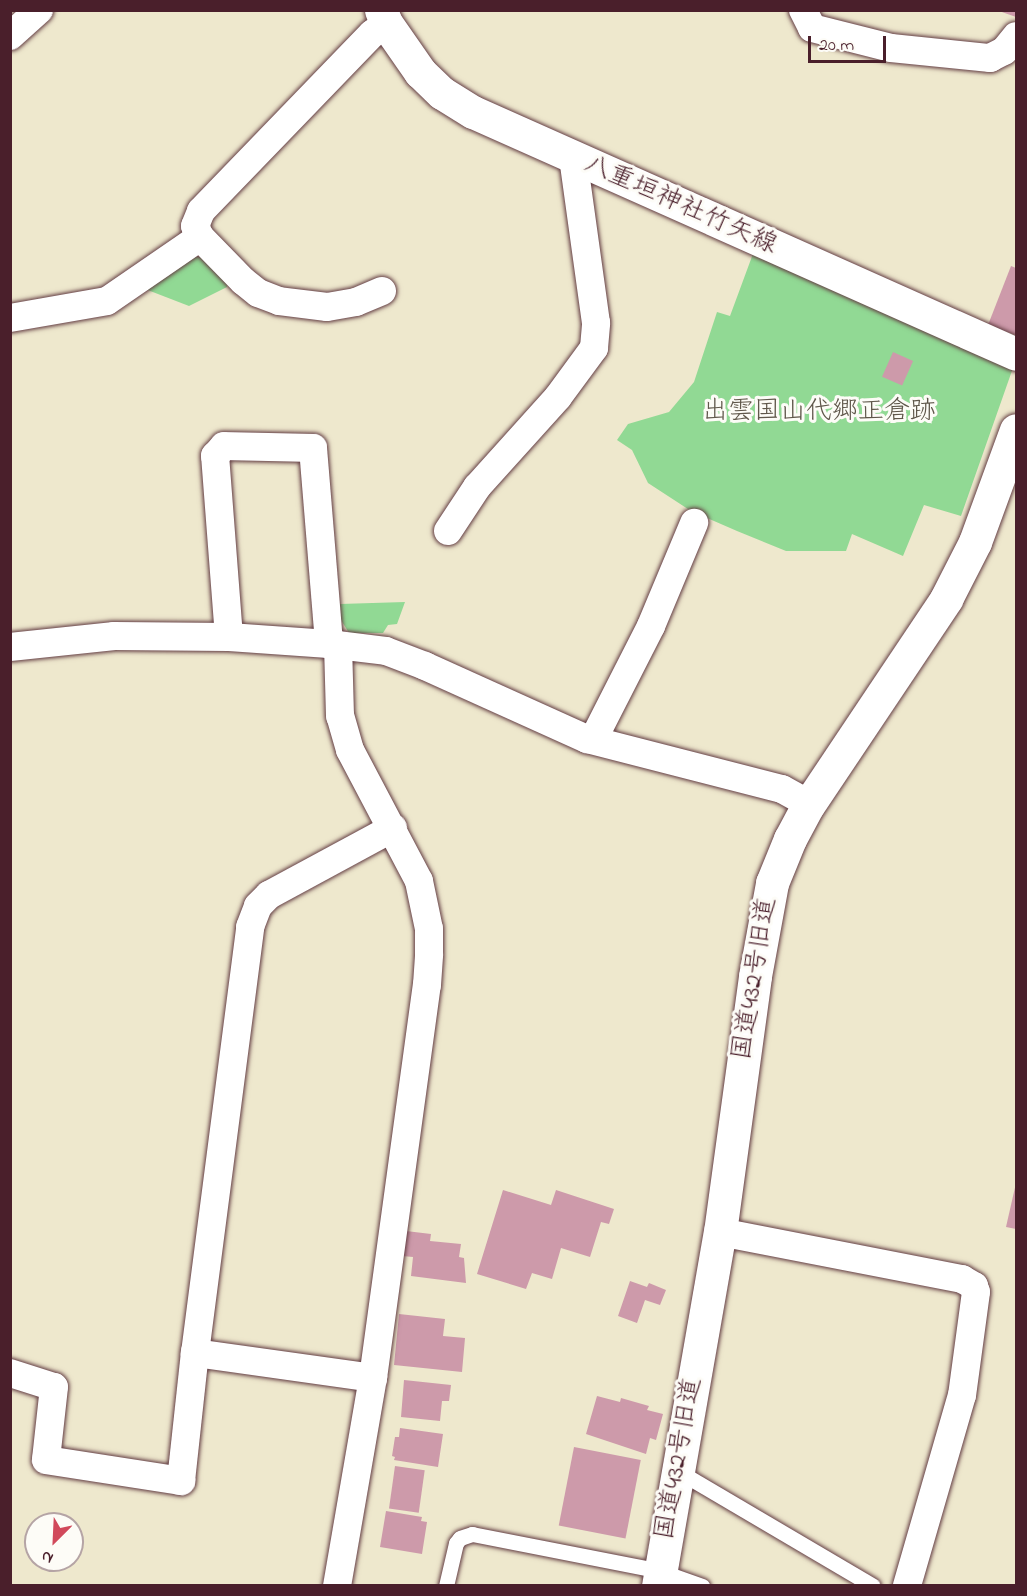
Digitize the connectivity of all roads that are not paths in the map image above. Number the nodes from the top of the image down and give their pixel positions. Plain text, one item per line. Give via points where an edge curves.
1 (39, 10) edge
2 (803, 10) edge
3 (384, 17) edge
4 (10, 36) edge
5 (1017, 36) edge
6 (573, 158) junction
7 (200, 237) junction
8 (382, 291) dead end
9 (10, 318) edge
10 (1017, 354) edge
11 (1017, 430) edge
12 (694, 523) dead end
13 (448, 531) dead end
14 (229, 637) junction
15 (333, 644) junction
16 (10, 647) edge
17 (593, 740) junction
18 (809, 804) junction
19 (393, 828) junction
20 (720, 1232) junction
21 (195, 1353) junction
22 (10, 1373) edge
23 (373, 1378) junction
24 (678, 1471) junction
25 (659, 1578) edge
26 (337, 1586) edge
27 (446, 1586) edge
28 (702, 1586) edge
29 (873, 1586) edge
30 (907, 1586) edge

1 - 4 street
2 - 5 street via 812,28 891,48 990,58 1004,51
3 - 6 street, 八重垣神社竹矢線 via 420,72 442,93 473,112
3 - 7 street via 201,211 195,226
6 - 10 street, 八重垣神社竹矢線
6 - 13 street via 596,323 594,348 558,397 477,487
7 - 8 street via 243,281 258,293 279,301 327,307 356,302
7 - 9 street via 107,301
11 - 18 street, 国道432号旧道 via 975,542 946,599
12 - 17 street via 651,626
14 - 15 street
14 - 15 street via 215,456 224,446 313,448
14 - 16 street via 114,636
15 - 17 street via 386,651
15 - 19 street via 340,717 350,750
17 - 18 street via 782,789
18 - 20 street, 国道432号旧道 via 771,883
19 - 21 street via 269,895 258,906 250,927
19 - 23 street via 419,880 429,929 429,954
20 - 24 street, 国道432号旧道
20 - 30 street via 962,1279 974,1286 962,1395
21 - 22 street via 181,1481 46,1460 54,1387
21 - 23 street
23 - 26 street
24 - 25 street, 国道432号旧道
24 - 29 lane
25 - 27 lane via 472,1534 456,1543
25 - 28 lane

